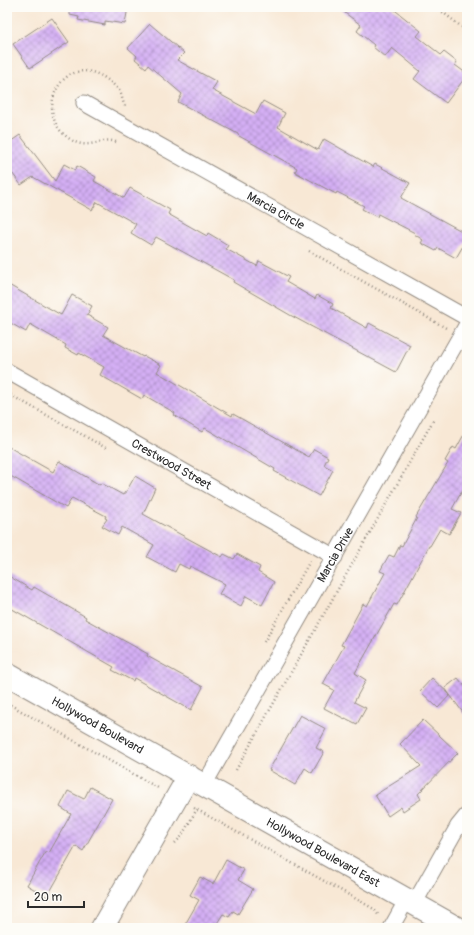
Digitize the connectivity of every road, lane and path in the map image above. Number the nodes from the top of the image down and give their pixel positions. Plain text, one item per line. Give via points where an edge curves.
1 (436, 7) edge
2 (467, 31) edge
3 (84, 103) dead end
4 (467, 318) edge
5 (467, 324) edge
6 (7, 371) edge
7 (436, 417) dead end
8 (335, 557) junction
9 (7, 674) edge
10 (7, 703) edge
11 (236, 770) dead end
12 (196, 780) junction
13 (176, 798) junction
14 (467, 815) edge
15 (411, 902) junction
16 (432, 922) edge
17 (392, 927) edge
18 (102, 928) edge
19 (457, 928) edge

1 - 2 path
3 - 4 street, Marcia Circle
5 - 8 street, Marcia Drive
6 - 8 street, Crestwood Street
7 - 11 path
8 - 12 street, Marcia Drive
9 - 12 street, Hollywood Boulevard
10 - 13 path
12 - 13 street
12 - 15 street, Hollywood Boulevard East
13 - 17 path via 374,909
13 - 18 street
14 - 15 street
15 - 16 street, Hollywood Boulevard East
15 - 17 street
16 - 19 street, Hollywood Boulevard East

